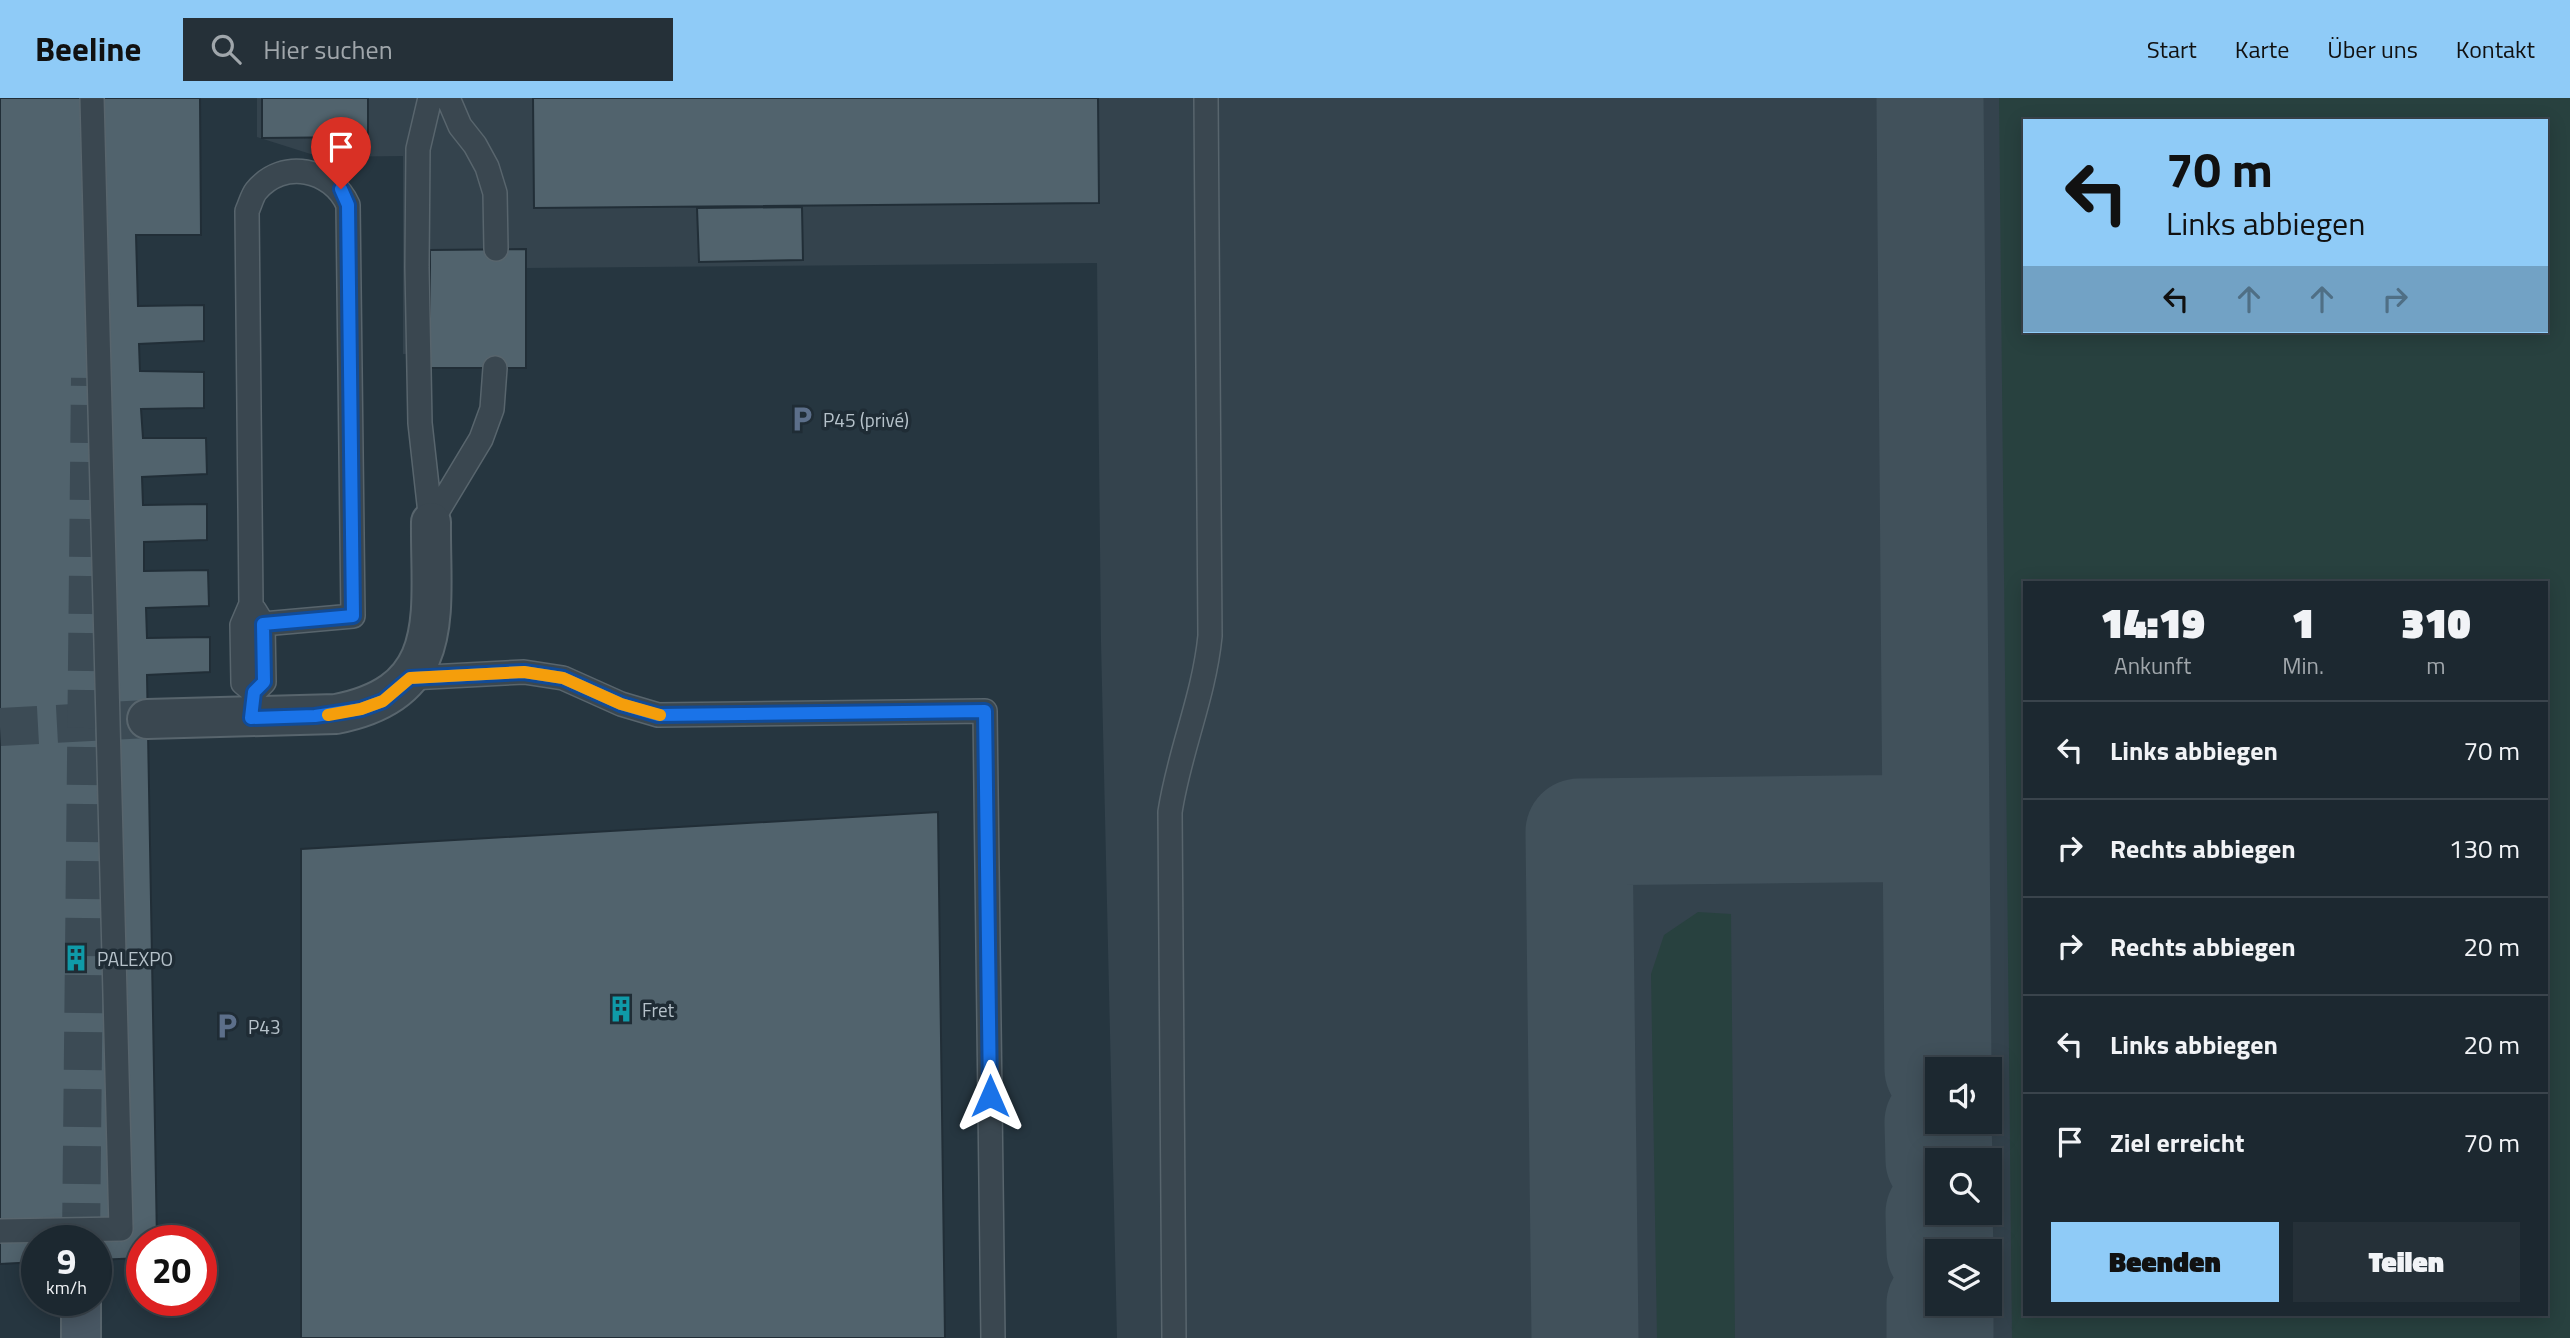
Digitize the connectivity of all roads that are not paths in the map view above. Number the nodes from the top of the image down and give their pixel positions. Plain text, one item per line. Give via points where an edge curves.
1 (92, 98) edge
2 (430, 98) edge
3 (448, 98) edge
4 (1206, 98) edge
5 (496, 249) dead end
6 (495, 368) dead end
7 (431, 522) junction
8 (251, 604) junction
9 (263, 624) junction
10 (410, 678) junction
11 (252, 705) junction
12 (148, 719) tunnel mouth
13 (0, 1231) edge
14 (81, 1316) edge
15 (81, 1338) edge
16 (993, 1338) edge
17 (1174, 1338) edge

1 - 13 lane, bridge via 121,1228
2 - 7 lane via 418,149 417,267 420,424
3 - 5 lane via 487,167 495,193
4 - 17 lane via 1210,636 1206,671 1175,777 1170,812
6 - 7 lane via 492,409 481,439
7 - 10 street via 430,624 419,664
8 - 9 lane
8 - 9 lane via 247,211 256,191 273,176 301,170 325,177 341,189 348,205 353,616
8 - 11 lane via 242,625 243,683
9 - 11 lane via 264,682
10 - 11 street via 383,701 361,709 315,716
10 - 16 lane via 524,672 563,678 658,715 985,711
11 - 12 street
14 - 15 street

